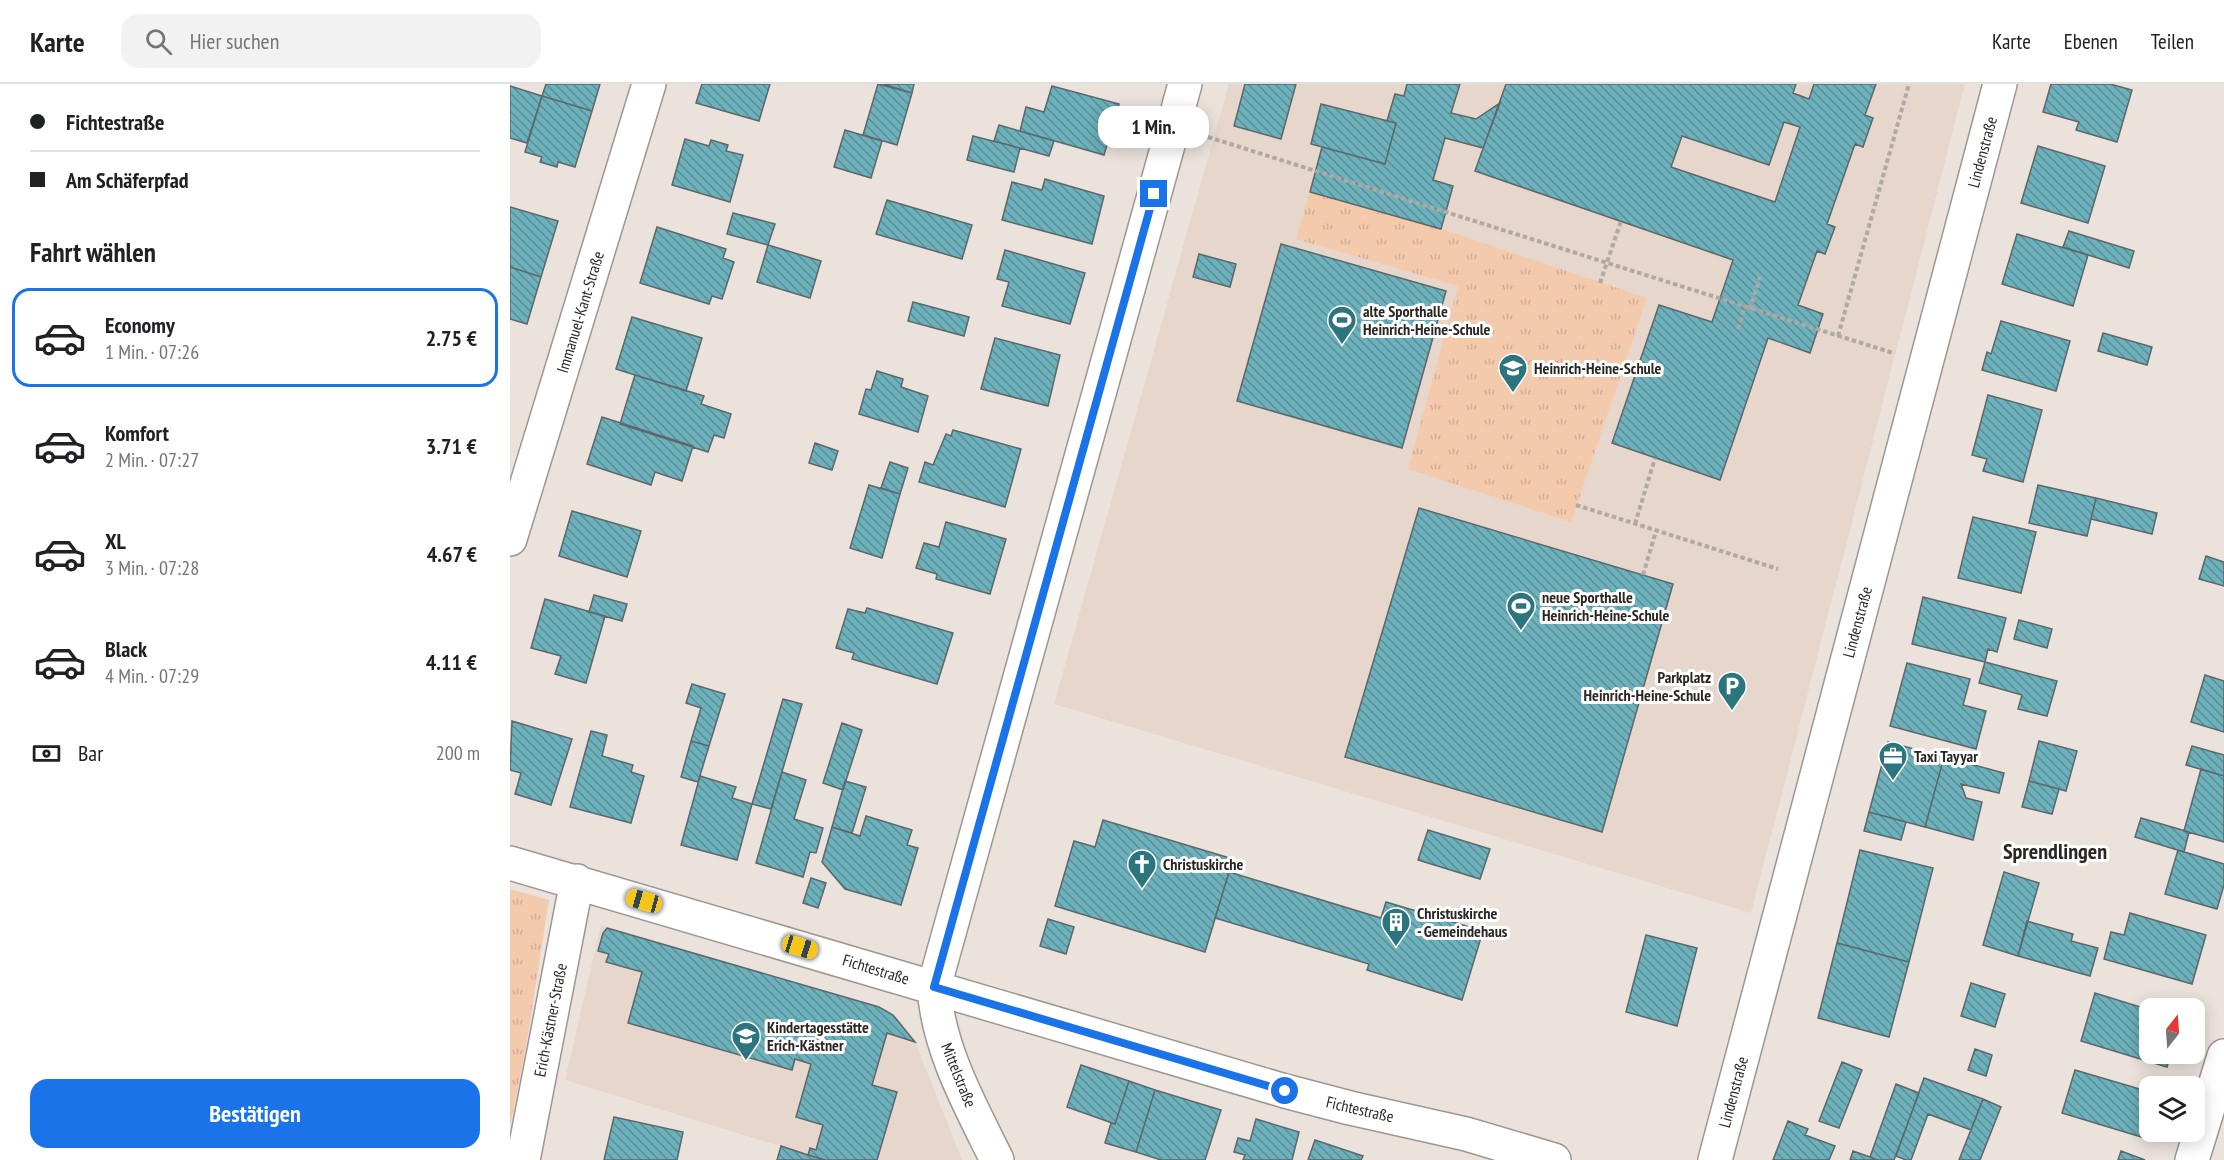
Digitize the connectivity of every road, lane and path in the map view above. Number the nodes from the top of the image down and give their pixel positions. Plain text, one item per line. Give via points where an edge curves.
1 (649, 84) edge
2 (1185, 84) edge
3 (1909, 84) edge
4 (2000, 84) edge
5 (1173, 126) junction
6 (1621, 221) dead end
7 (1608, 263) junction
8 (1760, 277) dead end
9 (1600, 283) dead end
10 (1748, 308) junction
11 (1738, 330) dead end
12 (1839, 336) junction
13 (1925, 363) junction
14 (1655, 458) dead end
15 (1576, 505) dead end
16 (1635, 524) junction
17 (1656, 531) junction
18 (510, 540) edge
19 (1778, 569) dead end
20 (1643, 575) dead end
21 (510, 863) edge
22 (577, 881) junction
23 (934, 987) junction
24 (2224, 1056) edge
25 (523, 1160) edge
26 (997, 1160) edge
27 (1554, 1160) edge
28 (1715, 1160) edge
29 (2192, 1160) edge

1 - 18 street, Immanuel-Kant-Straße
2 - 5 street
3 - 12 path
4 - 13 street, Lindenstraße
5 - 7 path
5 - 23 street
6 - 7 path
7 - 9 path
7 - 10 path
8 - 10 path
10 - 11 path
10 - 12 path
12 - 13 path
13 - 28 street, Lindenstraße
14 - 16 path
15 - 16 path
16 - 17 path
17 - 19 path
17 - 20 path
21 - 22 street, Fichtestraße
22 - 23 street, Fichtestraße
22 - 25 street, Erich-Kästner-Straße
23 - 26 street, Mittelstraße via 936,1012 959,1082
23 - 27 street, Fichtestraße via 1285,1091 1466,1134
24 - 29 street

